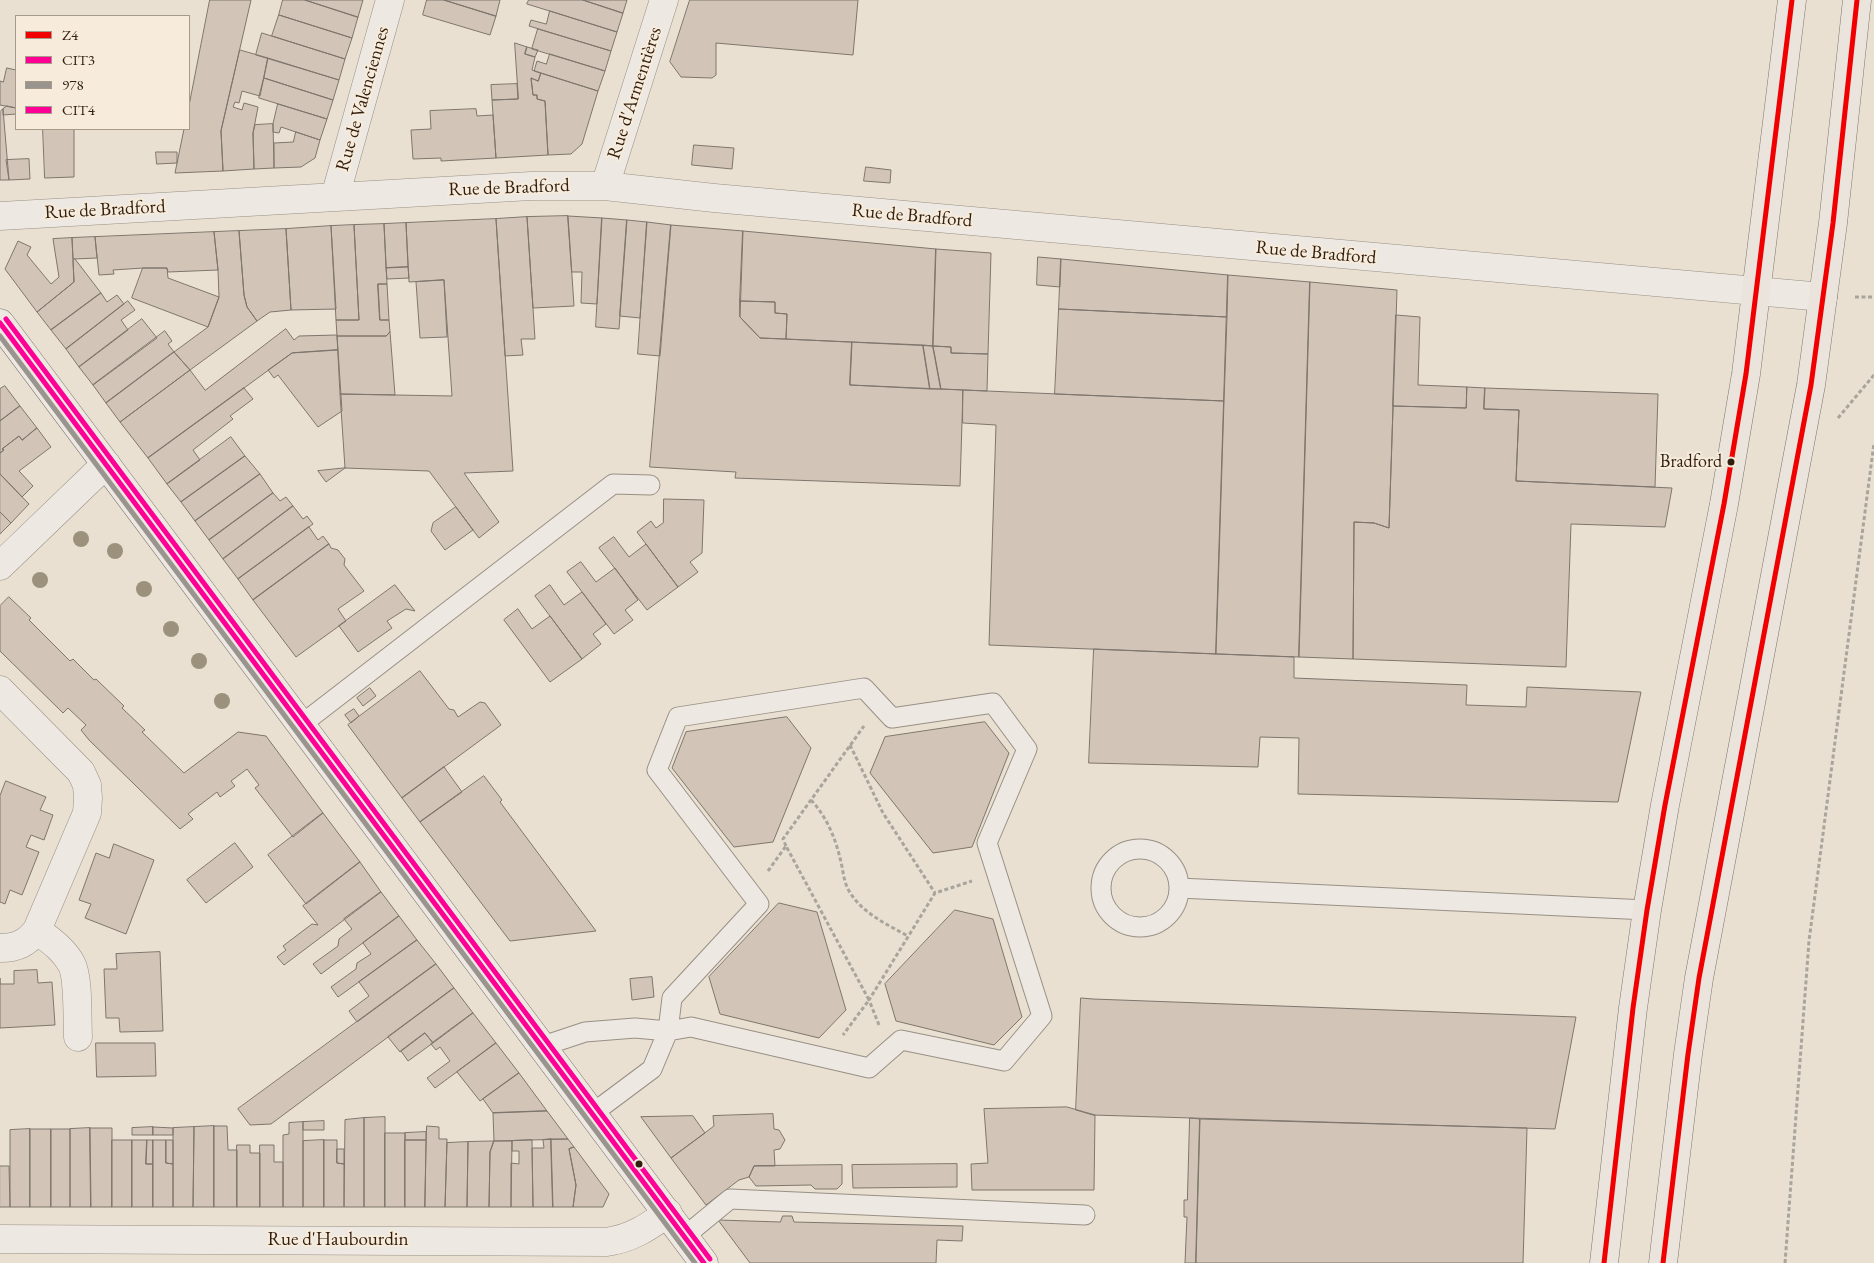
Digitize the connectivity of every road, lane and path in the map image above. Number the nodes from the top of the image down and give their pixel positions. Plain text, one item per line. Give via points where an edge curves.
1 (390, 0) edge
2 (664, 0) edge
3 (1792, 0) edge
4 (1857, 0) edge
5 (605, 186) junction
6 (335, 197) junction
7 (0, 216) edge
8 (1757, 292) junction
9 (1824, 297) junction
10 (0, 323) edge
11 (1874, 443) edge
12 (106, 464) junction
13 (650, 485) dead end
14 (0, 566) edge
15 (0, 690) edge
16 (879, 705) junction
17 (302, 724) junction
18 (850, 746) junction
19 (811, 800) junction
20 (786, 846) junction
21 (996, 874) junction
22 (1180, 888) junction
23 (751, 893) junction
24 (935, 893) junction
25 (1647, 910) junction
26 (37, 930) junction
27 (908, 936) junction
28 (0, 948) edge
29 (869, 1000) junction
30 (668, 1031) junction
31 (78, 1037) dead end
32 (543, 1046) junction
33 (889, 1050) junction
34 (825, 1058) junction
35 (593, 1113) junction
36 (668, 1213) junction
37 (1085, 1215) dead end
38 (685, 1236) junction
39 (0, 1239) edge
40 (704, 1263) edge
41 (1604, 1263) edge
42 (1663, 1263) edge
43 (1785, 1263) edge

1 - 6 street, Rue de Valenciennes
2 - 5 street, Rue d'Armentières
3 - 8 main road
4 - 9 main road
5 - 6 street, Rue de Bradford via 531,186
5 - 8 street, Rue de Bradford
6 - 7 street, Rue de Bradford
8 - 9 street, Rue de Bradford
8 - 25 main road via 1724,504
9 - 42 main road via 1811,386 1699,978
10 - 12 street
11 - 43 path via 1809,941
12 - 14 street
12 - 17 street
13 - 17 lane via 613,484
15 - 26 street via 80,772 86,785 87,813
16 - 18 path
16 - 21 lane via 892,718 993,704 1027,749 987,843
16 - 23 lane via 864,688 678,716 658,770
17 - 32 street
18 - 19 path
18 - 24 path via 883,813
19 - 20 path via 783,839
19 - 27 path via 828,825 848,888 876,919
20 - 23 path
20 - 29 path
21 - 24 path
21 - 33 lane via 1042,1016 1004,1061 901,1040
22 - 22 lane via 1178,877 1166,858 1146,849 1134,849 1114,858 1106,866 1100,888 1106,909 1123,924 1134,927 1156,924 1165,918 1173,910
22 - 25 lane
23 - 30 lane via 759,904 672,998
24 - 27 path
25 - 41 main road
26 - 28 street via 20,946
26 - 31 street via 72,964
27 - 29 path
29 - 33 path
29 - 34 path
30 - 32 lane via 635,1028 585,1032
30 - 34 lane via 691,1027
30 - 35 lane via 652,1069
32 - 35 street
33 - 34 lane via 869,1068
35 - 36 street
36 - 38 street
36 - 39 street, Rue d'Haubourdin via 636,1234 606,1242
37 - 38 lane via 730,1199
38 - 40 street

